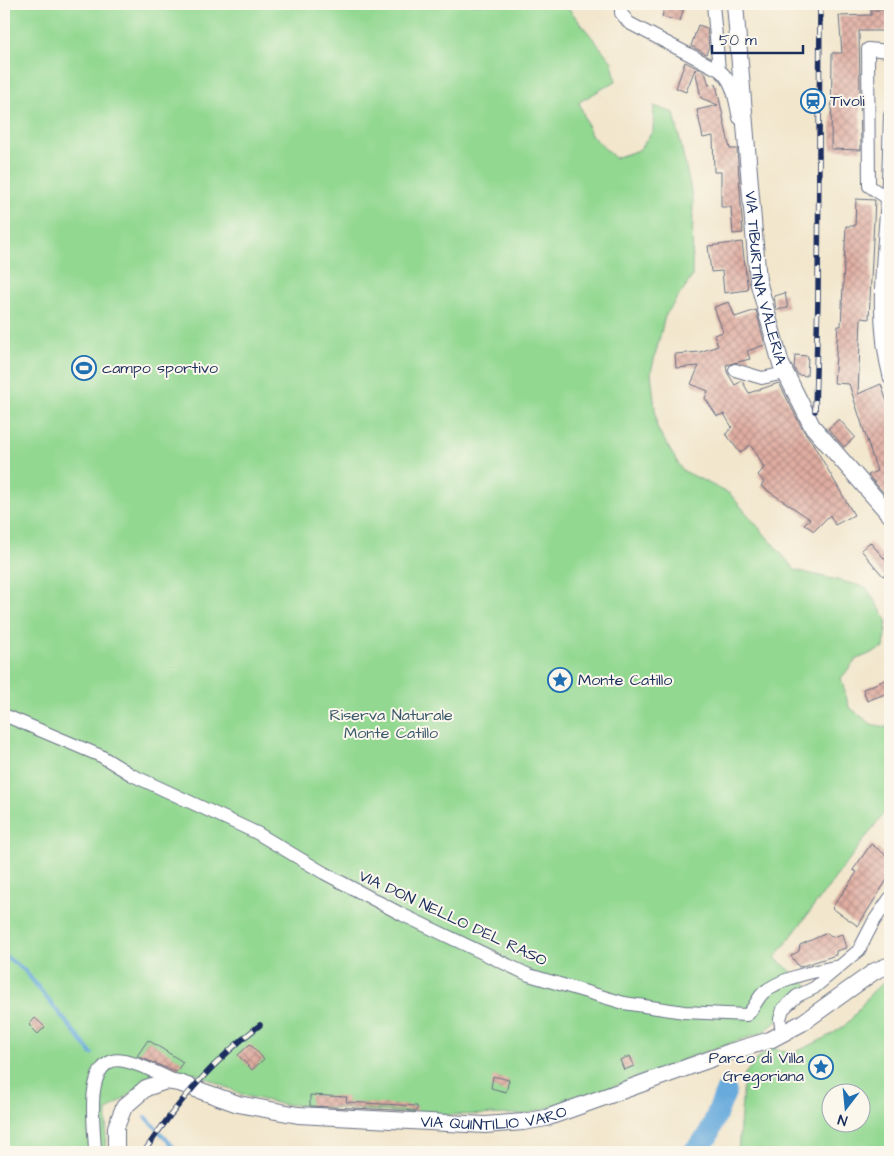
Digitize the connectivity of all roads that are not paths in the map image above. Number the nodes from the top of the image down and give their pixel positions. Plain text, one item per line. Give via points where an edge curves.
1 (621, 4) edge
2 (713, 4) edge
3 (735, 4) edge
4 (890, 50) edge
5 (719, 70) junction
6 (890, 115) edge
7 (745, 147) junction
8 (887, 198) junction
9 (735, 370) dead end
10 (786, 373) junction
11 (890, 379) edge
12 (890, 516) edge
13 (4, 714) edge
14 (890, 898) edge
15 (890, 965) edge
16 (840, 966) junction
17 (782, 1034) junction
18 (179, 1083) junction
19 (95, 1152) edge
20 (116, 1152) edge

1 - 5 street via 623,18 632,25
2 - 5 street
3 - 7 main road, VIA TIBURTINA VALERIA
4 - 8 street via 868,49 869,186
5 - 7 street via 732,86
6 - 8 street
7 - 10 main road, VIA TIBURTINA VALERIA via 758,281
8 - 11 street via 879,315
9 - 10 street via 762,378
10 - 12 main road, VIA TIBURTINA VALERIA via 812,426
13 - 16 street, VIA DON NELLO DEL RASO via 101,756 132,775 257,833 324,873 470,947 529,975 586,993 624,1003 684,1012 747,1015 761,995 771,988 806,974
14 - 16 street via 859,950
15 - 17 main road, VIA QUINTILIO VARO via 875,971
16 - 17 street via 783,1009 780,1019
17 - 18 main road, VIA QUINTILIO VARO via 567,1111 532,1121 504,1124 283,1114 230,1102
18 - 19 street via 146,1068 112,1061 95,1078
18 - 20 main road, VIA QUINTILIO VARO via 153,1084 127,1103 116,1127

